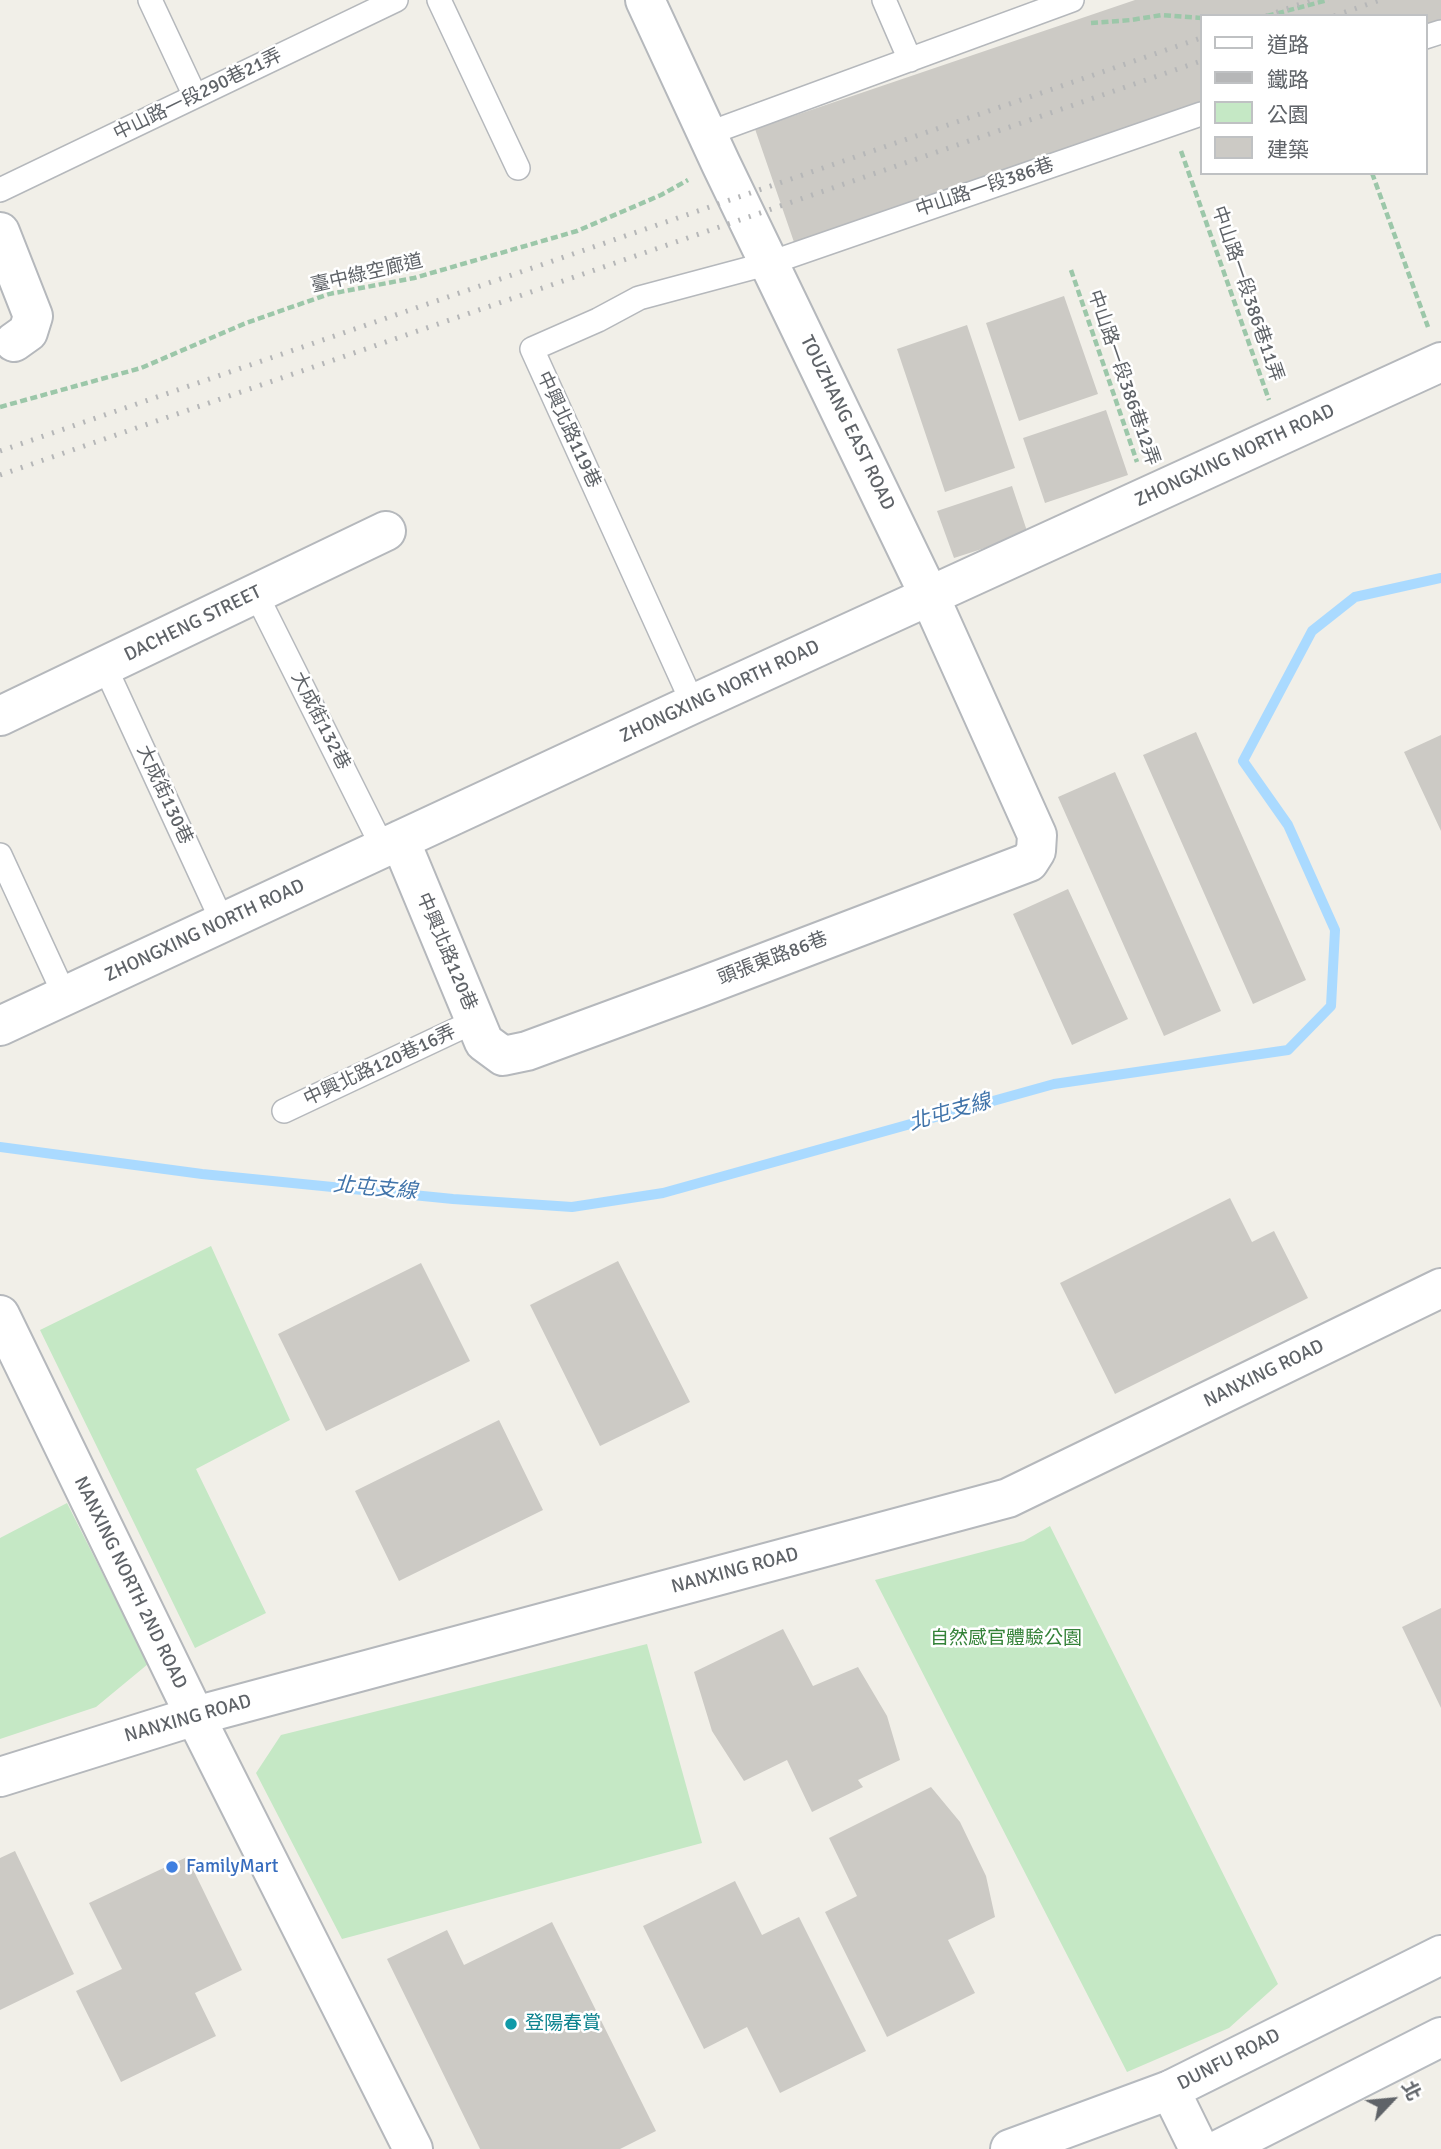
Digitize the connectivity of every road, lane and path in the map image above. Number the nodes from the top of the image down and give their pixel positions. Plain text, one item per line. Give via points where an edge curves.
1 (150, 0) edge
2 (395, 0) edge
3 (439, 0) edge
4 (645, 0) edge
5 (884, 0) edge
6 (1072, 0) edge
7 (1328, 0) edge
8 (1275, 14) edge
9 (910, 60) junction
10 (195, 96) junction
11 (1200, 114) edge
12 (1172, 124) junction
13 (707, 134) junction
14 (518, 168) dead end
15 (1374, 175) edge
16 (0, 190) edge
17 (661, 195) dead end
18 (0, 232) edge
19 (770, 263) junction
20 (1070, 270) dead end
21 (7, 344) edge
22 (1441, 362) edge
23 (0, 407) edge
24 (1281, 434) junction
25 (1148, 495) junction
26 (386, 531) dead end
27 (256, 594) junction
28 (929, 595) junction
29 (105, 667) junction
30 (693, 704) junction
31 (0, 716) edge
32 (392, 844) junction
33 (1036, 851) joint
34 (0, 855) edge
35 (223, 923) junction
36 (65, 996) junction
37 (475, 1021) junction
38 (0, 1026) edge
39 (503, 1056) joint
40 (284, 1111) dead end
41 (1441, 1288) edge
42 (0, 1315) edge
43 (195, 1716) junction
44 (0, 1777) edge
45 (1441, 1955) edge
46 (1441, 2037) edge
47 (1170, 2090) junction
48 (413, 2149) edge
49 (1010, 2149) edge
50 (1199, 2149) edge
51 (1220, 2149) edge

1 - 10 lane
2 - 10 lane, 中山路一段290巷21弄
3 - 14 lane
4 - 13 street, TOUZHANG EAST ROAD
5 - 9 lane
6 - 9 lane
7 - 8 path
9 - 13 lane
10 - 16 lane, 中山路一段290巷21弄
11 - 12 lane, 中山路一段386巷
12 - 19 lane, 中山路一段386巷
12 - 24 path, 中山路一段386巷11弄
13 - 19 street, TOUZHANG EAST ROAD
15 - 22 path
17 - 23 path, 臺中綠空廊道 via 578,231 414,278 329,294 141,368
18 - 21 street via 33,316 28,332
19 - 28 street, TOUZHANG EAST ROAD
19 - 30 lane, 中興北路119巷 via 639,298 532,349
20 - 25 path, 中山路一段386巷12弄
22 - 24 street, ZHONGXING NORTH ROAD
24 - 25 street, ZHONGXING NORTH ROAD
25 - 28 street, ZHONGXING NORTH ROAD
26 - 27 street, DACHENG STREET
27 - 29 street, DACHENG STREET
27 - 32 lane, 大成街132巷
28 - 30 street, ZHONGXING NORTH ROAD
28 - 33 street, TOUZHANG EAST ROAD via 1037,835
29 - 31 street, DACHENG STREET
29 - 35 lane, 大成街130巷
30 - 32 street, ZHONGXING NORTH ROAD
32 - 35 street, ZHONGXING NORTH ROAD
32 - 37 street, 中興北路120巷
33 - 39 street, 頭張東路86巷 via 1029,862 685,993
34 - 36 lane
35 - 36 street, ZHONGXING NORTH ROAD
36 - 38 street, ZHONGXING NORTH ROAD
37 - 39 street, 中興北路120巷 via 484,1042
37 - 40 lane, 中興北路120巷16弄
41 - 43 street, NANXING ROAD via 1008,1498
42 - 43 street, NANXING NORTH 2ND ROAD
43 - 44 street, NANXING ROAD
43 - 48 street, NANXING NORTH 2ND ROAD
45 - 47 street, DUNFU ROAD
46 - 51 street
47 - 49 street, DUNFU ROAD
47 - 50 street

